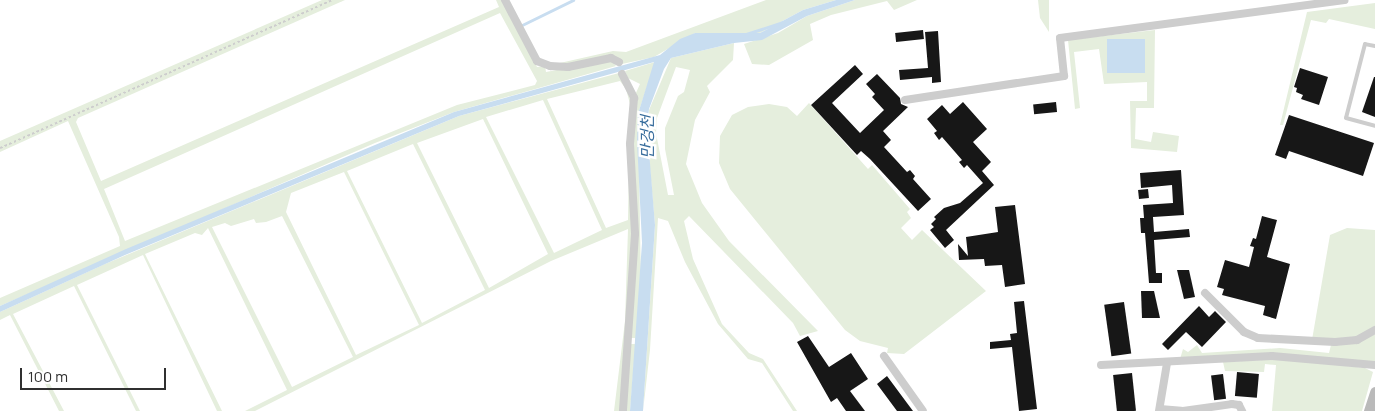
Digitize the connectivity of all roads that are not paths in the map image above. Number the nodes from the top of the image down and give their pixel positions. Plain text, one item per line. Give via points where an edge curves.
1 (505, 0) edge
2 (1344, 0) edge
3 (1375, 46) edge
4 (619, 62) dead end
5 (622, 74) dead end
6 (905, 100) dead end
7 (1375, 126) edge
8 (1204, 293) dead end
9 (1375, 330) edge
10 (884, 356) dead end
11 (1168, 362) junction
12 (1101, 365) dead end
13 (1375, 365) edge
14 (1375, 392) edge
15 (1159, 410) edge
16 (622, 411) edge
17 (923, 411) edge
18 (1182, 411) edge
19 (1242, 411) edge
20 (1369, 411) edge

1 - 4 street via 537,61 568,67 611,58
2 - 6 street via 1060,38 1064,76
3 - 7 lane via 1365,44 1346,118
5 - 16 street via 634,98 630,144 635,234
8 - 9 street via 1244,332 1258,338 1335,342 1357,340
10 - 17 street
11 - 12 street
11 - 13 street via 1272,356
11 - 15 street
14 - 20 main road
15 - 18 street
18 - 19 street via 1232,404 1239,405

